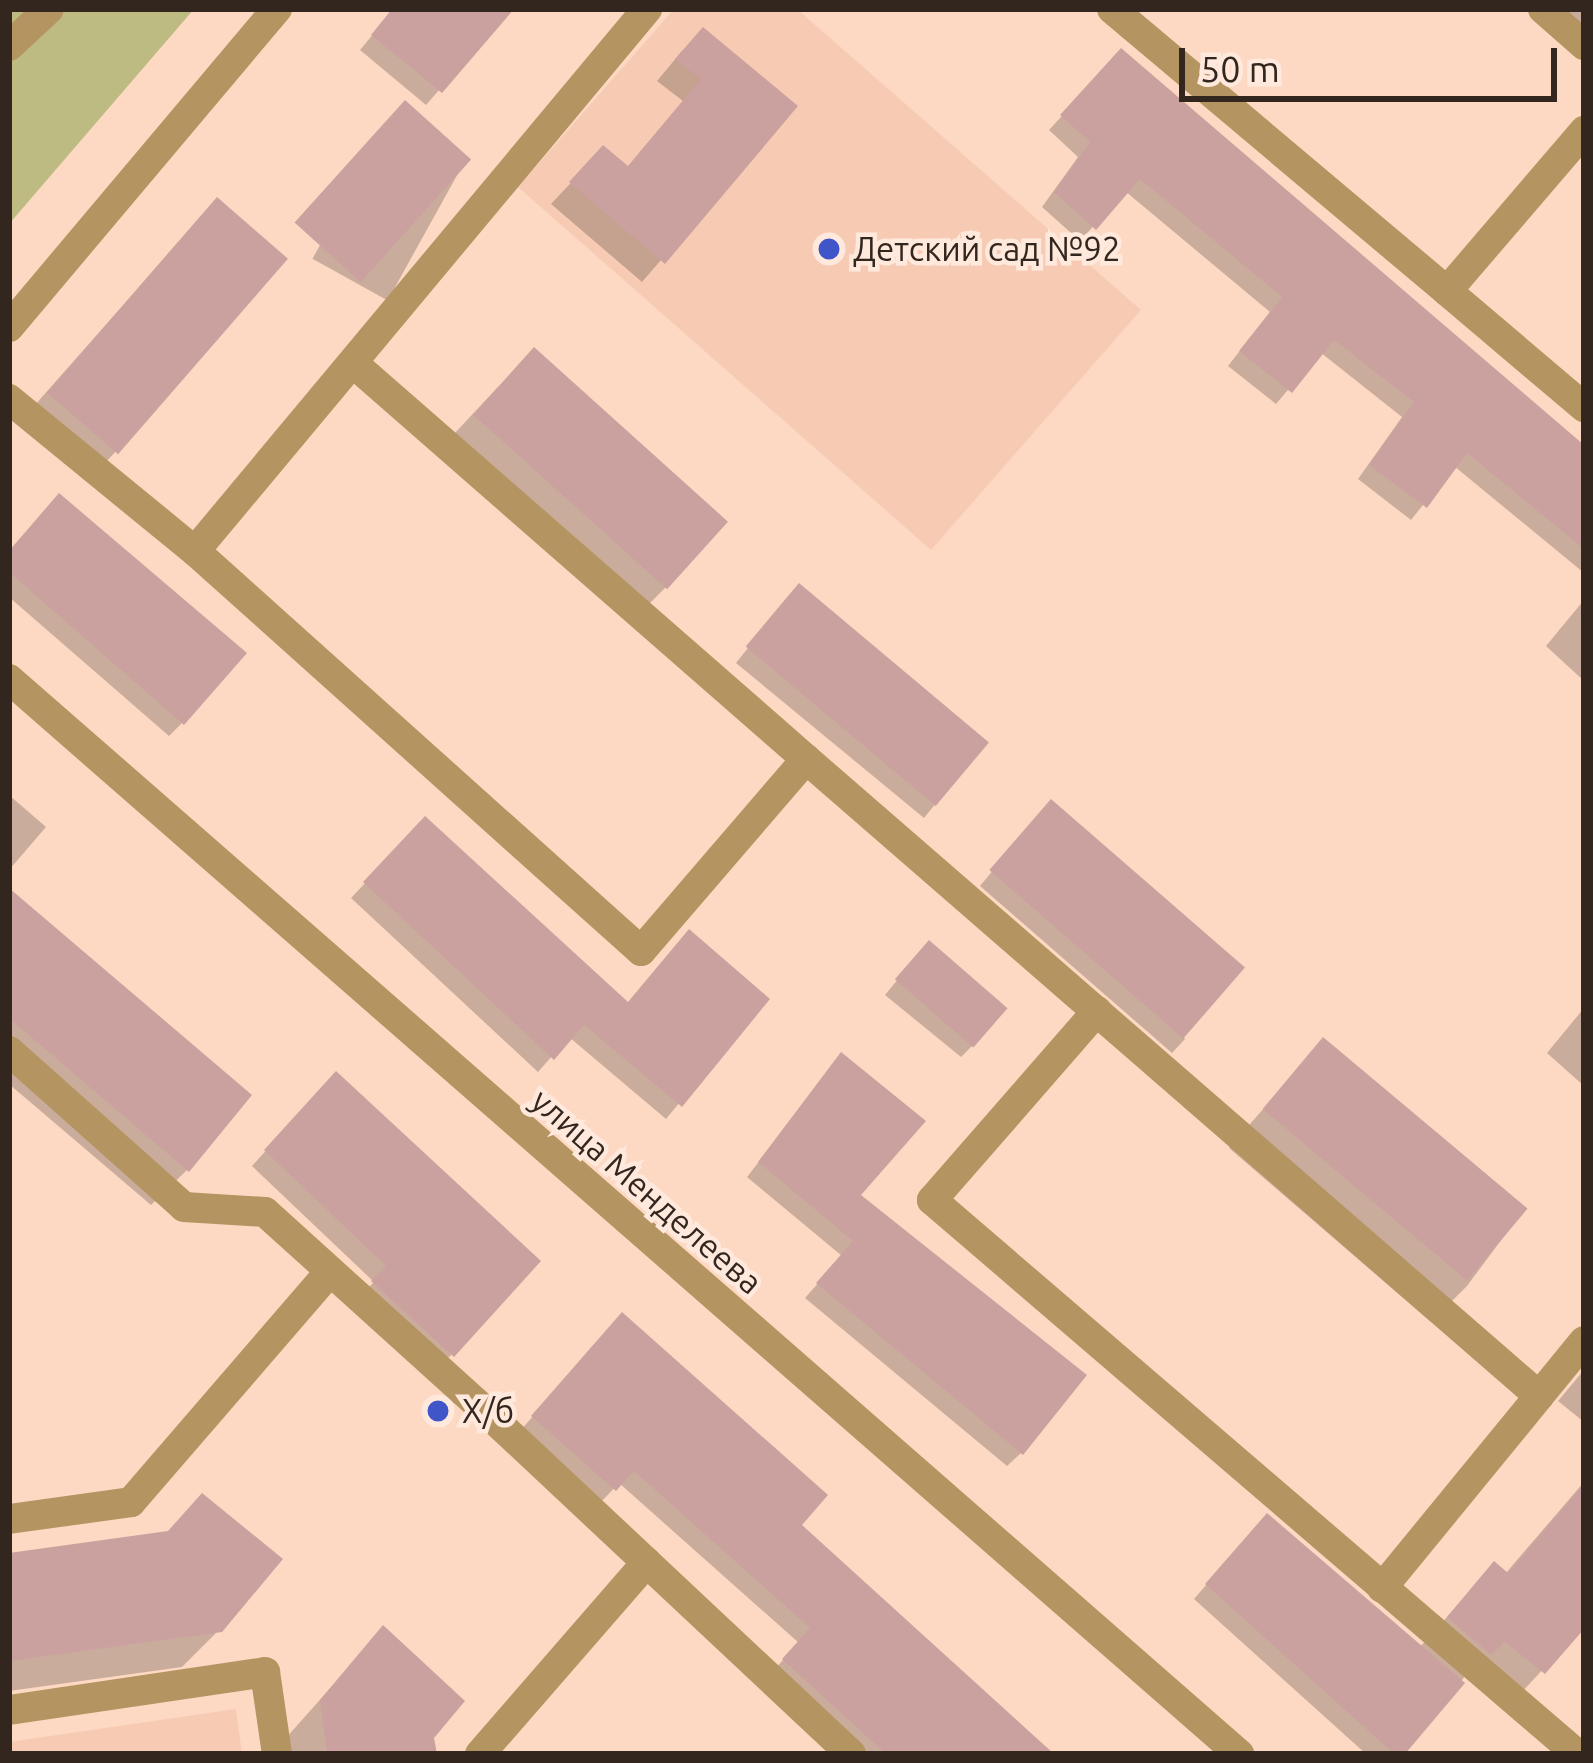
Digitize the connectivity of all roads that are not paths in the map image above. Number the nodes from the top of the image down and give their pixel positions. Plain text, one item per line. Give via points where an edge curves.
1 (49, 9) edge
2 (278, 9) edge
3 (647, 9) edge
4 (1112, 9) edge
5 (1543, 9) edge
6 (1584, 45) edge
7 (9, 46) edge
8 (1584, 131) edge
9 (1447, 291) junction
10 (9, 327) edge
11 (353, 363) junction
12 (9, 399) edge
13 (1584, 407) edge
14 (195, 551) junction
15 (9, 679) edge
16 (806, 759) junction
17 (1097, 1011) junction
18 (9, 1051) edge
19 (328, 1274) junction
20 (1584, 1341) edge
21 (1539, 1396) junction
22 (9, 1519) edge
23 (646, 1562) junction
24 (1382, 1588) junction
25 (9, 1710) edge
26 (277, 1754) edge
27 (480, 1754) edge
28 (850, 1754) edge
29 (1239, 1754) edge
30 (1577, 1754) edge

1 - 7 street
2 - 10 street
3 - 11 street
4 - 9 street
5 - 6 street
8 - 9 street
9 - 13 street
11 - 14 street
11 - 16 street
12 - 14 street
14 - 16 street via 640,951
15 - 29 street, улица Менделеева
16 - 17 street
17 - 21 street
17 - 24 street via 932,1199
18 - 19 street via 184,1207 265,1212
19 - 22 street via 131,1502
19 - 23 street
20 - 21 street
21 - 24 street
23 - 27 street
23 - 28 street
24 - 30 street
25 - 26 street via 266,1672

